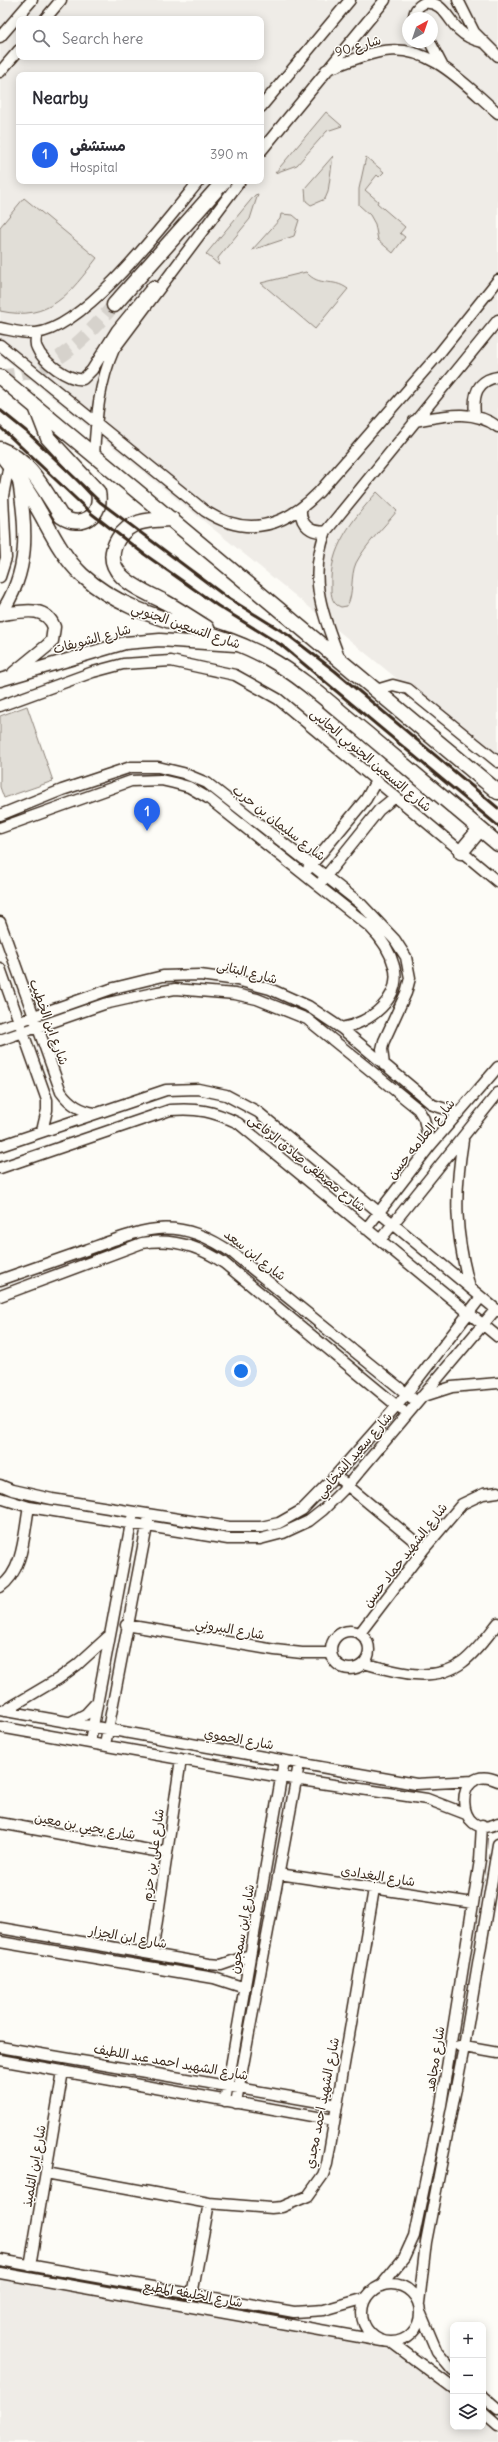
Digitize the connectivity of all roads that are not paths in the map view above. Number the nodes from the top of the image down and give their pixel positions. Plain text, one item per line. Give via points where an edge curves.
1 (32, 0) edge
2 (61, 0) edge
3 (350, 0) edge
4 (385, 0) edge
5 (458, 0) edge
6 (416, 12) edge
7 (18, 16) edge
8 (48, 16) edge
9 (16, 18) edge
10 (0, 37) edge
11 (482, 42) junction
12 (433, 48) edge
13 (16, 53) edge
14 (498, 56) edge
15 (443, 66) junction
16 (326, 70) junction
17 (0, 72) edge
18 (264, 103) edge
19 (498, 114) edge
20 (264, 147) edge
21 (196, 184) edge
22 (221, 184) edge
23 (238, 184) edge
24 (185, 255) junction
25 (498, 280) edge
26 (114, 305) tunnel mouth
27 (498, 320) edge
28 (0, 328) edge
29 (37, 332) junction
30 (0, 345) edge
31 (0, 377) edge
32 (498, 377) edge
33 (36, 407) junction
34 (475, 416) junction
35 (414, 421) junction
36 (96, 423) junction
37 (498, 427) edge
38 (0, 449) edge
39 (0, 453) edge
40 (94, 456) junction
41 (9, 464) junction
42 (19, 480) junction
43 (301, 510) junction
44 (172, 519) junction
45 (326, 531) junction
46 (0, 577) edge
47 (0, 614) edge
48 (217, 635) junction
49 (242, 645) junction
50 (340, 660) junction
51 (5, 678) edge
52 (376, 690) junction
53 (0, 706) edge
54 (498, 762) edge
55 (376, 781) junction
56 (498, 792) edge
57 (395, 797) junction
58 (0, 815) edge
59 (0, 828) edge
60 (480, 829) junction
61 (498, 844) edge
62 (462, 852) junction
63 (311, 865) junction
64 (304, 874) junction
65 (326, 876) junction
66 (497, 881) edge
67 (318, 886) junction
68 (0, 922) edge
69 (0, 968) edge
70 (33, 1015) junction
71 (19, 1021) junction
72 (37, 1027) junction
73 (0, 1028) edge
74 (341, 1028) junction
75 (23, 1032) junction
76 (0, 1040) edge
77 (384, 1065) junction
78 (498, 1067) edge
79 (498, 1093) edge
80 (95, 1113) junction
81 (458, 1113) junction
82 (42, 1131) junction
83 (463, 1139) junction
84 (0, 1146) edge
85 (430, 1146) junction
86 (0, 1168) edge
87 (379, 1212) junction
88 (392, 1223) junction
89 (366, 1229) junction
90 (380, 1240) junction
91 (0, 1280) edge
92 (274, 1287) junction
93 (470, 1288) junction
94 (0, 1296) edge
95 (266, 1296) junction
96 (481, 1297) junction
97 (497, 1310) edge
98 (468, 1313) junction
99 (483, 1325) junction
100 (498, 1337) edge
101 (498, 1383) edge
102 (406, 1394) junction
103 (419, 1399) junction
104 (397, 1406) junction
105 (407, 1414) junction
106 (336, 1475) junction
107 (0, 1485) edge
108 (348, 1485) junction
109 (498, 1492) edge
110 (0, 1498) edge
111 (29, 1507) junction
112 (133, 1512) junction
113 (149, 1514) junction
114 (131, 1523) junction
115 (147, 1526) junction
116 (424, 1549) junction
117 (0, 1587) edge
118 (498, 1623) edge
119 (126, 1625) junction
120 (360, 1634) junction
121 (110, 1635) junction
122 (331, 1653) junction
123 (364, 1663) junction
124 (97, 1702) junction
125 (2, 1710) edge
126 (71, 1722) junction
127 (93, 1726) junction
128 (0, 1727) edge
129 (108, 1728) junction
130 (90, 1742) junction
131 (105, 1745) junction
132 (181, 1759) junction
133 (284, 1761) junction
134 (299, 1764) junction
135 (281, 1777) junction
136 (496, 1778) edge
137 (296, 1779) junction
138 (474, 1781) junction
139 (466, 1814) junction
140 (0, 1823) edge
141 (498, 1823) edge
142 (482, 1825) junction
143 (498, 1844) edge
144 (166, 1853) junction
145 (279, 1874) junction
146 (374, 1889) junction
147 (473, 1903) junction
148 (0, 1928) edge
149 (0, 1942) edge
150 (152, 1954) junction
151 (250, 1954) junction
152 (244, 1988) junction
153 (451, 2045) junction
154 (0, 2047) edge
155 (464, 2047) junction
156 (498, 2053) edge
157 (0, 2060) edge
158 (63, 2072) junction
159 (228, 2085) junction
160 (239, 2087) junction
161 (225, 2101) junction
162 (236, 2103) junction
163 (337, 2105) junction
164 (334, 2120) junction
165 (46, 2173) junction
166 (209, 2203) junction
167 (0, 2260) edge
168 (30, 2266) junction
169 (0, 2273) edge
170 (381, 2286) junction
171 (192, 2295) junction
172 (366, 2298) junction
173 (252, 2305) junction
174 (420, 2308) junction
175 (250, 2317) junction
176 (386, 2342) junction
177 (450, 2367) edge
178 (450, 2386) edge
179 (486, 2399) edge
180 (498, 2409) edge
181 (486, 2416) edge
182 (498, 2426) edge

1 - 7 street
2 - 8 street
3 - 18 street
4 - 16 street
5 - 11 street via 466,21
6 - 11 street via 419,6 435,2 443,7 458,30 469,38
9 - 10 street
11 - 14 street
12 - 15 street
13 - 17 street
15 - 16 street, شارع 90 via 425,56 394,50 373,53
15 - 19 street, شارع 90
16 - 20 street
21 - 29 street via 102,293 69,319
22 - 26 highway
23 - 24 street
24 - 29 street via 166,271 126,318 92,370 83,379 76,380 64,374 41,355 35,342
24 - 36 street via 114,349 102,379
25 - 43 street via 428,367 332,479
27 - 35 street
28 - 29 street
30 - 36 street
31 - 33 highway
32 - 34 street via 483,382 477,389 474,398
33 - 38 highway via 48,438 98,492 99,505 93,517 77,523 61,516 27,466 15,456
33 - 40 highway
34 - 35 street
34 - 37 street
35 - 45 street
36 - 40 street
36 - 43 street via 204,511 233,525 266,525
39 - 41 highway, شارع التسعين الجنوبي
40 - 44 highway
41 - 42 highway, شارع التسعين الجنوبي
41 - 46 street via 3,496 6,558
42 - 47 main road via 26,537 24,556 20,576
42 - 48 highway, شارع التسعين الجنوبي via 65,556 99,589 126,605 157,618
43 - 45 street via 307,528 316,532
44 - 48 highway via 141,521 131,525 116,542 115,566 123,579 139,590 182,612
44 - 50 highway
45 - 50 street via 317,559 317,588
47 - 51 main road via 40,612 46,615 54,627 54,634 47,646
48 - 49 highway, شارع التسعين الجنوبي
49 - 51 main road, شارع الشويفات via 141,640
49 - 60 highway, شارع التسعين الجنوبي via 288,670 310,686
50 - 52 highway
52 - 54 street via 394,685 408,689
52 - 56 highway
53 - 55 street, شارع التسعين الجنوبي الجانبى via 93,672 124,664 171,661 219,670 264,690
55 - 57 street, شارع التسعين الجنوبي الجانبى
55 - 63 street via 366,799
57 - 62 street, شارع التسعين الجنوبي الجانبى
57 - 65 street via 374,816
58 - 63 street, شارع سليمان بن حرب via 119,770 158,767 183,773 207,783
59 - 64 street, شارع سليمان بن حرب via 126,782 162,780 189,787 208,798
60 - 61 highway, شارع التسعين الجنوبي
60 - 62 highway
62 - 66 street, شارع التسعين الجنوبي الجانبى
63 - 64 street
63 - 65 street, شارع سليمان بن حرب
64 - 67 street, شارع سليمان بن حرب
65 - 67 street
65 - 77 street, شارع سليمان بن حرب via 383,926 406,957 409,984 384,1041
67 - 74 street, شارع سليمان بن حرب via 374,931 389,952 395,967 394,988 379,1010 354,1026
68 - 70 street, شارع ابن الخطيب
69 - 71 street
70 - 71 street, شارع البتانى
70 - 72 street, شارع ابن الخطيب
70 - 74 street, شارع البتانى via 132,983 163,976 200,975 237,980 270,989 308,1006
71 - 73 street, شارع البتانى
71 - 75 street
72 - 75 street, شارع البتانى
72 - 80 street, شارع ابن الخطيب via 61,1092 67,1100 84,1111
72 - 85 street, شارع البتانى via 104,1004 175,989 235,994 257,999 307,1019 410,1101 424,1119
74 - 77 street, شارع البتانى
75 - 76 street, شارع البتانى
75 - 82 street via 47,1100
77 - 81 street, شارع البتانى via 433,1105
78 - 81 street, شارع العلامه حسن
79 - 83 street
80 - 82 street, شارع مصطفى صادق الرفاعى
80 - 87 street, شارع مصطفى صادق الرفاعى via 166,1090 198,1089 226,1095 258,1112
81 - 85 street, شارع العلامه حسن
82 - 84 street, شارع مصطفى صادق الرفاعى
83 - 88 street
83 - 93 street via 456,1204 460,1246
85 - 87 street, شارع العلامه حسن
86 - 89 street, شارع مصطفى صادق الرفاعى via 151,1115 170,1110 200,1109 238,1123
87 - 88 street, شارع مصطفى صادق الرفاعى
87 - 89 street, شارع العلامه حسن
88 - 90 street
88 - 93 street, شارع مصطفى صادق الرفاعى
89 - 90 street, شارع مصطفى صادق الرفاعى
90 - 98 street, شارع مصطفى صادق الرفاعى
91 - 92 street, شارع ابن سعد via 125,1236 162,1228 182,1230 211,1238
92 - 95 street
92 - 102 street, شارع ابن سعد
93 - 96 street, شارع مصطفى صادق الرفاعى
94 - 95 street, شارع ابن سعد via 117,1251 156,1241 184,1244 212,1254
95 - 104 street, شارع ابن سعد
96 - 97 street, شارع مصطفى صادق الرفاعى
96 - 98 street, شارع سعيد الشخامي
97 - 99 street, شارع سعيد الشخامي
98 - 99 street, شارع مصطفى صادق الرفاعى
98 - 102 street, شارع سعيد الشخامي
99 - 100 street, شارع مصطفى صادق الرفاعى
99 - 103 street, شارع سعيد الشخامي
101 - 103 street via 452,1387
102 - 103 street, شارع ابن سعد
102 - 104 street, شارع سعيد الشخامي
103 - 105 street, شارع سعيد الشخامي
104 - 105 street, شارع ابن سعد
104 - 106 street, شارع سعيد الشخامي
105 - 108 street, شارع سعيد الشخامي
106 - 108 street
106 - 113 street, شارع سعيد الشخامي via 302,1510 279,1523 261,1527 229,1527
107 - 112 street, شارع سعيد الشخامي via 34,1496
108 - 115 street, شارع سعيد الشخامي via 309,1521 283,1533 260,1539 228,1539
108 - 116 street
109 - 116 street, شارع الشهيد حماد حسن via 483,1494 462,1504
110 - 111 street, شارع سعيد الشخامي
111 - 114 street, شارع سعيد الشخامي
111 - 117 street via 19,1561 13,1573
112 - 113 street, شارع سعيد الشخامي
112 - 114 street
113 - 115 street
114 - 115 street, شارع سعيد الشخامي
114 - 121 street
115 - 119 street
116 - 120 street, شارع الشهيد حماد حسن
118 - 123 street via 475,1651 450,1670 412,1674
119 - 122 street, شارع البيروني via 275,1650
119 - 129 street
120 - 122 street via 350,1631 341,1633 332,1643
120 - 123 street via 366,1640 369,1649
121 - 124 street
121 - 125 street via 64,1675
122 - 123 street via 335,1662 342,1667 356,1668
124 - 126 street via 86,1714
124 - 127 street
125 - 126 street, شارع الحموي
126 - 127 street, شارع الحموي
127 - 129 street, شارع الحموي
127 - 130 street
128 - 130 street
129 - 131 street
129 - 133 street, شارع الحموي
130 - 131 street
131 - 132 street
132 - 135 street
132 - 144 street, شارع على بن حزم
133 - 134 street, شارع الحموي
133 - 135 street, شارع ابن سمجون
134 - 137 street, شارع ابن سمجون
134 - 138 street, شارع الحموي via 416,1784
135 - 137 street
135 - 151 street, شارع ابن سمجون
136 - 138 street, شارع الحموي
137 - 139 street via 427,1799
137 - 145 street, شارع ابن سمجون
138 - 139 street via 463,1796
139 - 142 street
140 - 144 street, شارع يحيي بن معين
141 - 142 street
142 - 147 street, شارع مجاهد
143 - 155 street, شارع مجاهد
144 - 150 street, شارع على بن حزم
145 - 146 street, شارع البغدادى
145 - 160 street, شارع ابن سمجون
146 - 147 street, شارع البغدادى
146 - 163 street, شارع الشهيد احمد مجدي
147 - 153 street, شارع مجاهد
148 - 150 street, شارع ابن الجزار
149 - 152 street, شارع ابن الجزار via 214,1978
150 - 151 street, شارع ابن الجزار via 221,1965
151 - 152 street, شارع ابن سمجون
152 - 159 street, شارع ابن سمجون
153 - 155 street
153 - 170 street, شارع مجاهد via 414,2236 404,2258
154 - 159 street, شارع الشهيد احمد عبد اللطيف
155 - 156 street
155 - 174 street, شارع مجاهد via 426,2242
157 - 158 street
158 - 161 street
158 - 165 street, شارع ابن التلميذ
159 - 160 street, شارع الشهيد احمد عبد اللطيف
159 - 161 street, شارع ابن سمجون
160 - 162 street, شارع ابن سمجون
160 - 163 street, شارع الشهيد احمد عبد اللطيف
161 - 162 street
162 - 164 street
163 - 164 street, شارع الشهيد احمد مجدي
164 - 166 street, شارع الشهيد احمد مجدي via 327,2164 323,2175 308,2196 282,2207
165 - 166 street, شارع الشهيد احمد مجدي
165 - 168 street, شارع ابن التلميذ
166 - 171 street
167 - 168 street, شارع الخليفه المطيع
168 - 171 street, شارع الخليفه المطيع
169 - 175 street, شارع الخليفه المطيع
170 - 172 street
170 - 174 street via 390,2284 404,2287 414,2295
171 - 173 street, شارع الخليفه المطيع
172 - 173 street, شارع الخليفه المطيع via 310,2312
172 - 176 street via 363,2308 366,2328 373,2336
173 - 175 street
174 - 176 street via 416,2330 409,2337
174 - 177 street via 434,2346
175 - 176 street, شارع الخليفه المطيع
176 - 178 street, شارع الخليفه المطيع
179 - 180 street
181 - 182 street

